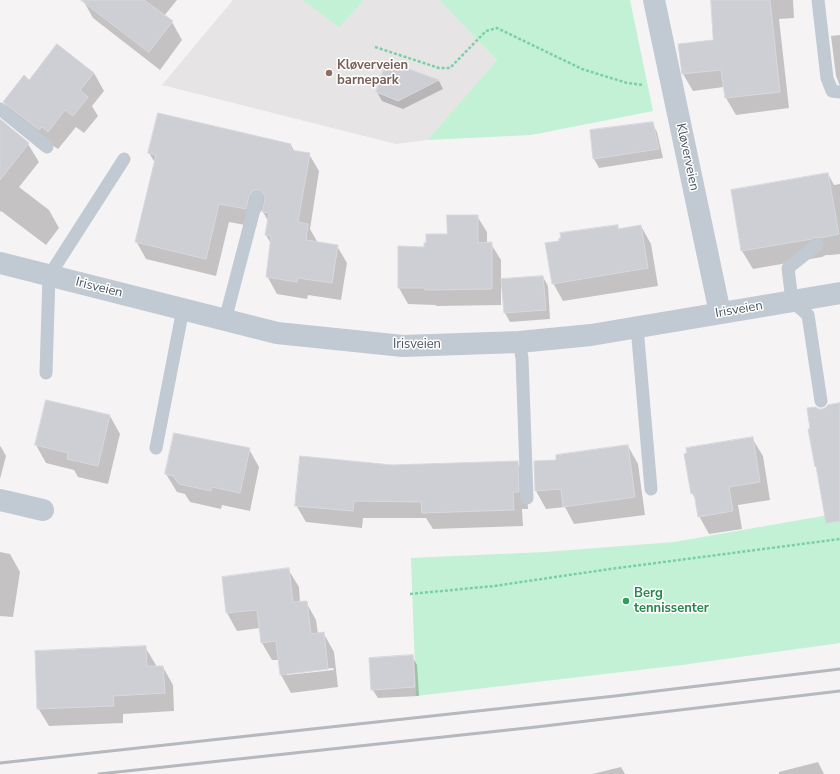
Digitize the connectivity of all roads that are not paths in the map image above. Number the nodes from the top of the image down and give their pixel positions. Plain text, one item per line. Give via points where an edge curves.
1 (654, 0) edge
2 (818, 0) edge
3 (840, 92) edge
4 (0, 109) edge
5 (47, 147) dead end
6 (124, 159) dead end
7 (257, 198) dead end
8 (817, 245) dead end
9 (0, 263) edge
10 (49, 276) junction
11 (840, 293) edge
12 (792, 301) junction
13 (183, 309) junction
14 (720, 313) junction
15 (225, 320) junction
16 (637, 327) junction
17 (519, 342) junction
18 (46, 373) dead end
19 (821, 401) dead end
20 (156, 448) dead end
21 (651, 489) dead end
22 (527, 498) dead end
23 (0, 500) edge
24 (43, 510) dead end

1 - 14 street, Kløverveien
2 - 3 lane via 827,78 832,91
4 - 5 lane
6 - 10 lane
7 - 15 lane
8 - 12 lane via 788,268
9 - 10 street, Irisveien
10 - 13 street, Irisveien
10 - 18 lane
11 - 12 street, Irisveien
12 - 14 street, Irisveien
12 - 19 lane via 808,315
13 - 15 street, Irisveien
13 - 20 lane
14 - 16 street, Irisveien
15 - 17 street, Irisveien via 277,333 403,346
16 - 17 street, Irisveien via 591,335
16 - 21 lane
17 - 22 lane via 522,358
23 - 24 street

